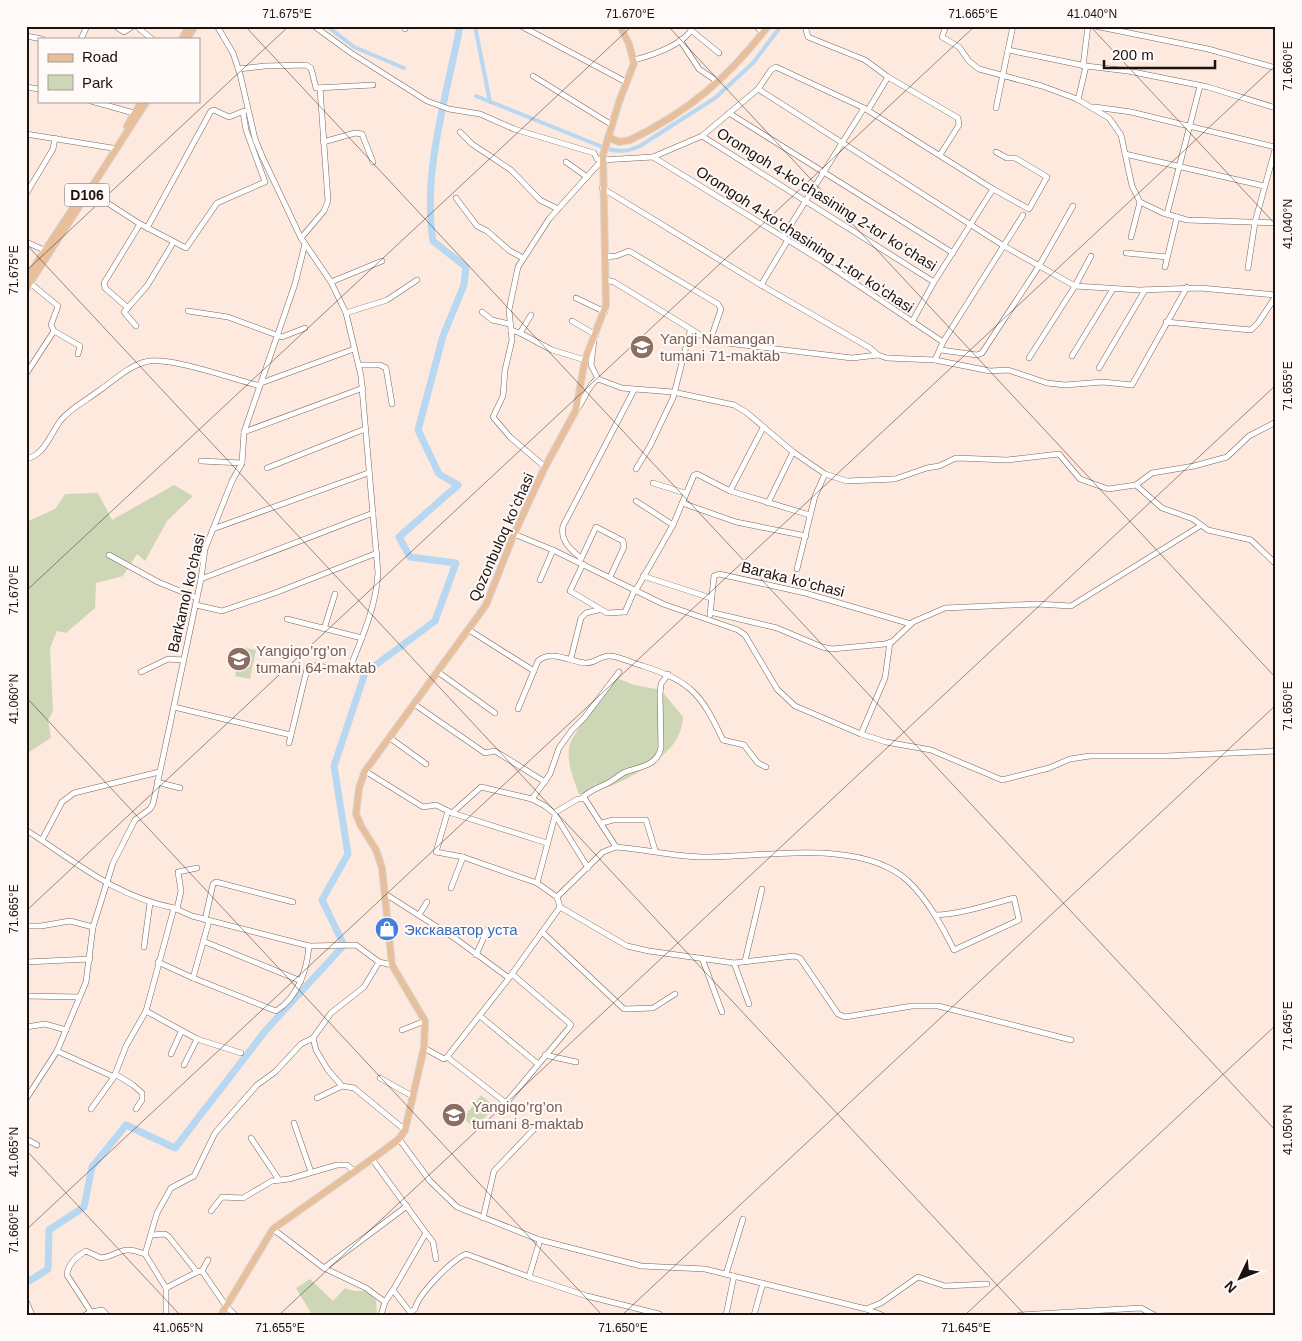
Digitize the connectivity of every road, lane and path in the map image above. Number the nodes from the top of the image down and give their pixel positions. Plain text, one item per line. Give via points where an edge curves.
1 (87, 26) edge
2 (114, 26) edge
3 (135, 26) edge
4 (190, 26) edge
5 (195, 26) edge
6 (217, 26) edge
7 (314, 26) edge
8 (521, 26) edge
9 (579, 26) edge
10 (585, 26) edge
11 (620, 26) edge
12 (756, 26) edge
13 (768, 26) edge
14 (805, 26) edge
15 (946, 26) edge
16 (1013, 26) edge
17 (1088, 26) edge
18 (1095, 26) edge
19 (1272, 26) edge
20 (1276, 27) edge
21 (692, 29) edge
22 (763, 33) junction
23 (81, 38) edge
24 (151, 38) edge
25 (183, 38) edge
26 (188, 38) edge
27 (680, 40) junction
28 (1008, 50) junction
29 (719, 52) dead end
30 (634, 60) junction
31 (1084, 66) junction
32 (1276, 68) edge
33 (238, 69) junction
34 (533, 76) dead end
35 (1004, 76) junction
36 (888, 77) junction
37 (626, 82) junction
38 (718, 82) junction
39 (373, 85) dead end
40 (1200, 86) junction
41 (320, 88) junction
42 (758, 89) junction
43 (1078, 100) junction
44 (95, 102) edge
45 (141, 102) edge
46 (146, 102) edge
47 (1093, 107) junction
48 (996, 108) dead end
49 (1276, 108) edge
50 (866, 109) junction
51 (245, 110) junction
52 (134, 113) junction
53 (729, 113) junction
54 (612, 124) junction
55 (1189, 127) junction
56 (460, 132) dead end
57 (26, 134) edge
58 (702, 136) junction
59 (607, 140) junction
60 (55, 141) junction
61 (323, 142) junction
62 (843, 142) junction
63 (1276, 146) edge
64 (112, 148) junction
65 (666, 152) junction
66 (996, 152) dead end
67 (1125, 154) junction
68 (940, 155) junction
69 (603, 157) junction
70 (653, 157) junction
71 (373, 162) dead end
72 (566, 162) dead end
73 (665, 164) junction
74 (1178, 166) junction
75 (823, 171) junction
76 (587, 177) junction
77 (1264, 186) junction
78 (602, 188) junction
79 (993, 189) junction
80 (89, 191) junction
81 (26, 194) edge
82 (456, 198) dead end
83 (806, 200) junction
84 (1140, 202) junction
85 (1073, 206) dead end
86 (558, 209) junction
87 (1167, 214) junction
88 (1023, 215) dead end
89 (1177, 217) junction
90 (1255, 222) junction
91 (1276, 223) edge
92 (140, 224) junction
93 (970, 224) junction
94 (147, 228) junction
95 (1131, 237) dead end
96 (301, 238) junction
97 (785, 239) junction
98 (26, 242) edge
99 (173, 243) junction
100 (305, 244) junction
101 (1004, 246) junction
102 (44, 250) junction
103 (953, 253) junction
104 (1126, 253) dead end
105 (1091, 256) dead end
106 (604, 257) junction
107 (1167, 257) junction
108 (523, 258) junction
109 (382, 261) dead end
110 (1039, 266) junction
111 (30, 267) edge
112 (1165, 268) dead end
113 (1248, 268) dead end
114 (417, 280) dead end
115 (606, 280) junction
116 (331, 282) junction
117 (934, 282) junction
118 (28, 284) edge
119 (761, 285) junction
120 (1076, 286) junction
121 (1187, 287) junction
122 (1113, 289) junction
123 (1145, 290) junction
124 (1276, 296) edge
125 (576, 298) dead end
126 (128, 308) junction
127 (188, 311) dead end
128 (482, 312) dead end
129 (605, 312) junction
130 (346, 313) junction
131 (531, 315) dead end
132 (572, 321) dead end
133 (912, 322) junction
134 (1166, 322) junction
135 (510, 324) junction
136 (136, 326) dead end
137 (305, 328) dead end
138 (511, 330) junction
139 (54, 331) junction
140 (690, 331) junction
141 (520, 332) junction
142 (277, 335) junction
143 (595, 337) junction
144 (710, 342) junction
145 (943, 342) junction
146 (354, 349) junction
147 (941, 350) junction
148 (78, 354) dead end
149 (878, 355) junction
150 (1072, 356) dead end
151 (1029, 358) dead end
152 (585, 360) junction
153 (935, 360) junction
154 (359, 366) junction
155 (1100, 368) dead end
156 (26, 374) edge
157 (598, 379) junction
158 (260, 385) junction
159 (363, 388) junction
160 (634, 390) junction
161 (673, 392) junction
162 (392, 404) dead end
163 (576, 410) junction
164 (1276, 422) edge
165 (763, 428) junction
166 (365, 430) junction
167 (244, 432) junction
168 (793, 452) junction
169 (26, 459) edge
170 (201, 461) dead end
171 (242, 463) junction
172 (546, 467) junction
173 (268, 468) dead end
174 (636, 469) dead end
175 (368, 473) junction
176 (825, 474) junction
177 (653, 483) dead end
178 (1136, 484) junction
179 (730, 491) junction
180 (685, 493) junction
181 (636, 501) dead end
182 (682, 503) junction
183 (768, 503) junction
184 (373, 513) junction
185 (810, 515) junction
186 (673, 525) junction
187 (1200, 526) junction
188 (213, 530) junction
189 (514, 534) junction
190 (806, 536) junction
191 (553, 550) junction
192 (377, 553) junction
193 (109, 555) dead end
194 (582, 561) junction
195 (1276, 564) edge
196 (798, 569) dead end
197 (643, 576) junction
198 (610, 577) junction
199 (201, 579) junction
200 (540, 580) dead end
201 (636, 590) junction
202 (335, 594) dead end
203 (197, 598) junction
204 (711, 598) junction
205 (196, 604) junction
206 (598, 610) junction
207 (710, 612) junction
208 (287, 619) dead end
209 (709, 620) junction
210 (910, 624) junction
211 (324, 629) junction
212 (469, 630) junction
213 (362, 638) junction
214 (890, 642) junction
215 (571, 658) junction
216 (183, 660) junction
217 (534, 671) junction
218 (141, 672) dead end
219 (438, 672) junction
220 (619, 672) dead end
221 (668, 674) junction
222 (414, 704) junction
223 (174, 707) junction
224 (518, 709) dead end
225 (495, 713) dead end
226 (291, 734) junction
227 (861, 734) junction
228 (390, 738) junction
229 (290, 743) dead end
230 (1276, 750) edge
231 (426, 764) dead end
232 (766, 767) dead end
233 (365, 771) junction
234 (159, 772) junction
235 (157, 782) junction
236 (545, 782) junction
237 (180, 788) dead end
238 (582, 798) junction
239 (532, 799) junction
240 (450, 812) junction
241 (555, 814) junction
242 (602, 823) junction
243 (26, 830) edge
244 (42, 840) junction
245 (547, 843) junction
246 (616, 847) junction
247 (655, 850) junction
248 (463, 857) junction
249 (197, 868) dead end
250 (588, 868) junction
251 (537, 883) junction
252 (105, 884) junction
253 (451, 888) dead end
254 (762, 889) dead end
255 (386, 895) junction
256 (557, 897) junction
257 (293, 902) dead end
258 (427, 902) dead end
259 (150, 903) junction
260 (560, 907) junction
261 (175, 909) junction
262 (419, 915) junction
263 (935, 915) junction
264 (207, 920) junction
265 (26, 926) edge
266 (93, 927) junction
267 (488, 928) dead end
268 (542, 932) junction
269 (203, 941) junction
270 (309, 946) junction
271 (144, 947) dead end
272 (476, 955) junction
273 (702, 958) junction
274 (90, 959) junction
275 (744, 961) junction
276 (26, 962) edge
277 (158, 962) junction
278 (379, 962) junction
279 (734, 963) junction
280 (392, 965) junction
281 (511, 976) junction
282 (193, 978) junction
283 (301, 981) junction
284 (675, 994) dead end
285 (26, 996) edge
286 (79, 997) junction
287 (749, 1004) dead end
288 (146, 1011) junction
289 (722, 1012) dead end
290 (480, 1016) junction
291 (425, 1021) junction
292 (26, 1027) edge
293 (66, 1030) junction
294 (402, 1030) dead end
295 (181, 1032) junction
296 (313, 1038) junction
297 (197, 1039) junction
298 (1071, 1040) dead end
299 (424, 1048) junction
300 (57, 1052) junction
301 (241, 1053) dead end
302 (171, 1054) dead end
303 (545, 1055) junction
304 (447, 1057) junction
305 (576, 1062) dead end
306 (538, 1064) junction
307 (184, 1065) dead end
308 (114, 1076) junction
309 (380, 1078) dead end
310 (342, 1086) junction
311 (412, 1096) junction
312 (317, 1098) dead end
313 (26, 1099) edge
314 (91, 1109) dead end
315 (136, 1109) dead end
316 (294, 1123) dead end
317 (538, 1125) dead end
318 (405, 1130) junction
319 (251, 1138) dead end
320 (26, 1139) edge
321 (399, 1139) junction
322 (38, 1145) dead end
323 (372, 1159) junction
324 (354, 1171) junction
325 (311, 1172) junction
326 (279, 1180) junction
327 (407, 1206) junction
328 (211, 1211) dead end
329 (483, 1218) junction
330 (743, 1220) dead end
331 (273, 1229) junction
332 (152, 1234) junction
333 (426, 1234) junction
334 (540, 1240) junction
335 (145, 1254) junction
336 (436, 1259) dead end
337 (208, 1260) dead end
338 (324, 1268) junction
339 (199, 1272) junction
340 (726, 1274) junction
341 (734, 1276) junction
342 (529, 1277) junction
343 (763, 1283) junction
344 (987, 1284) dead end
345 (166, 1288) junction
346 (393, 1290) junction
347 (26, 1301) edge
348 (384, 1302) junction
349 (226, 1306) junction
350 (866, 1309) junction
351 (91, 1312) junction
352 (410, 1313) edge
353 (659, 1314) dead end
354 (1033, 1314) edge
355 (32, 1315) edge
356 (86, 1315) edge
357 (107, 1315) edge
358 (166, 1315) edge
359 (221, 1315) edge
360 (235, 1315) edge
361 (381, 1315) edge
362 (726, 1315) edge
363 (754, 1315) edge
364 (882, 1315) edge
365 (1020, 1315) edge
366 (1154, 1315) edge

1 - 23 street
2 - 3 street via 124,32
3 - 24 street
4 - 25 main road
5 - 26 main road
6 - 33 street via 233,53
7 - 69 street via 426,101 480,114 514,129
8 - 37 street
9 - 10 street
11 - 30 main road
12 - 22 street
13 - 22 main road
14 - 36 street via 808,37 851,52
15 - 35 street via 942,37 959,47 974,65
16 - 28 street
17 - 31 street
18 - 32 street via 1208,49
19 - 20 street
21 - 27 street
21 - 29 street
22 - 38 main road via 739,64
27 - 30 street
27 - 38 street via 699,69
28 - 31 street
28 - 35 street
30 - 37 main road, Qozonbuloq koʻchasi
31 - 40 street via 1128,71
31 - 43 street
33 - 41 street via 306,65 312,69 315,87
33 - 51 street
34 - 54 street
35 - 43 street
35 - 48 street
36 - 50 street
36 - 68 street via 959,120
37 - 54 main road, Qozonbuloq koʻchasi
38 - 59 main road via 700,98 633,138 621,142
39 - 41 street
40 - 49 street
40 - 55 street
41 - 61 street
42 - 50 street via 776,66
42 - 53 street
42 - 62 street
43 - 47 street
44 - 52 street
45 - 52 main road, D106
46 - 80 main road, D106
47 - 55 street via 1131,112
47 - 67 street via 1116,125
50 - 62 street
50 - 68 street
51 - 94 street via 229,117 211,111
51 - 96 street via 262,156
51 - 99 street via 246,130 265,182 217,203 186,248
52 - 64 main road, D106
53 - 58 street
53 - 75 street
54 - 59 main road, Qozonbuloq koʻchasi
55 - 63 street
55 - 74 street
56 - 86 street via 511,170 540,200
57 - 60 street
58 - 65 street
58 - 83 street, Oromgoh 4-koʻchasining 2-tor koʻchasi
59 - 69 main road, Qozonbuloq koʻchasi
60 - 64 street
60 - 81 street
61 - 71 street via 362,134
61 - 96 street via 327,207
62 - 75 street
62 - 93 street
63 - 77 street
64 - 102 main road, D106
65 - 70 street
65 - 73 street
66 - 79 street via 1015,158 1047,177 1027,210
67 - 74 street
67 - 84 street via 1132,186
68 - 79 street
69 - 70 street
69 - 76 street
69 - 78 main road, Qozonbuloq koʻchasi
70 - 73 street, Oromgoh 4-koʻchasining 1-tor koʻchasi
72 - 76 street
73 - 97 street, Oromgoh 4-koʻchasining 1-tor koʻchasi
74 - 77 street
74 - 87 street
75 - 83 street
75 - 103 street
76 - 86 street
77 - 90 street
78 - 106 main road, Qozonbuloq koʻchasi
78 - 119 street
79 - 93 street, Oromgoh 4-koʻchasining 2-tor koʻchasi
80 - 92 street
80 - 118 main road, D106
82 - 108 street via 477,226
83 - 97 street
83 - 117 street, Oromgoh 4-koʻchasining 2-tor koʻchasi
84 - 87 street
84 - 95 street
85 - 110 street
86 - 108 street
87 - 89 street
88 - 101 street
89 - 90 street
89 - 107 street
90 - 91 street
90 - 113 street
92 - 94 street
92 - 126 street via 104,283
93 - 101 street
93 - 103 street, Oromgoh 4-koʻchasining 2-tor koʻchasi
94 - 99 street
96 - 100 street
97 - 119 street
97 - 133 street, Oromgoh 4-koʻchasining 1-tor koʻchasi
98 - 102 street
99 - 126 street via 147,286
100 - 116 street
100 - 142 street, Barkamol ko'chasi
101 - 110 street
101 - 145 street
102 - 111 main road, D106
103 - 117 street, Oromgoh 4-koʻchasining 2-tor koʻchasi
104 - 107 street
105 - 120 street
106 - 115 main road, Qozonbuloq koʻchasi
106 - 144 street via 629,251 718,304 721,308
107 - 112 street
108 - 135 street via 509,310
109 - 116 street
110 - 120 street
110 - 147 street via 982,353
111 - 118 main road, D106
114 - 130 street via 387,300
115 - 129 main road, Qozonbuloq koʻchasi
115 - 140 street
116 - 130 street
117 - 133 street
118 - 139 street via 58,306 51,325
119 - 149 street
120 - 122 street
120 - 151 street
121 - 123 street
121 - 124 street
121 - 134 street
122 - 123 street
122 - 150 street
123 - 155 street
124 - 134 street via 1251,330
125 - 129 street
126 - 136 street via 124,313
127 - 142 street via 228,317
128 - 135 street via 489,318
129 - 143 main road, Qozonbuloq koʻchasi
130 - 146 street
131 - 141 street
132 - 143 street
133 - 145 street, Oromgoh 4-koʻchasining 1-tor koʻchasi
134 - 153 street via 1132,385 1048,383 1008,370 990,371
135 - 138 street
137 - 142 street via 287,336
138 - 141 street
138 - 172 street via 504,396 494,417 510,437
139 - 148 street via 80,346
139 - 156 street
140 - 144 street
140 - 161 street
141 - 152 street via 552,350
142 - 158 street, Barkamol ko'chasi
143 - 152 main road, Qozonbuloq koʻchasi
143 - 157 street via 591,365
144 - 149 street via 852,358
145 - 147 street
146 - 154 street
146 - 158 street
147 - 153 street
149 - 153 street
152 - 163 main road, Qozonbuloq koʻchasi
154 - 159 street
154 - 162 street via 380,365 386,368
157 - 160 street via 609,385
157 - 163 street
158 - 167 street, Barkamol ko'chasi
158 - 169 street via 175,363 145,362 68,413 42,450
159 - 166 street
159 - 167 street
160 - 161 street
160 - 194 street via 563,526 564,541
161 - 165 street via 734,405
161 - 174 street via 658,430
163 - 172 main road, Qozonbuloq koʻchasi
164 - 178 street via 1249,436 1227,457 1152,473
165 - 168 street
165 - 179 street
166 - 173 street
166 - 175 street
167 - 171 street, Barkamol ko'chasi
168 - 176 street
168 - 183 street
170 - 171 street
171 - 188 street, Barkamol ko'chasi
172 - 189 main road, Qozonbuloq koʻchasi
175 - 184 street
175 - 188 street
176 - 178 street via 847,481 895,479 956,458 1007,460 1059,454 1080,479 1108,489
176 - 185 street, Baraka koʻchasi
177 - 180 street
178 - 187 street via 1162,508 1194,519
179 - 180 street via 697,474 692,477
179 - 183 street
180 - 182 street
181 - 186 street
182 - 186 street
182 - 190 street via 736,522
183 - 185 street
184 - 192 street
184 - 199 street
185 - 190 street, Baraka koʻchasi
186 - 197 street
187 - 195 street via 1251,540
187 - 210 street via 1071,606 953,607
188 - 199 street, Barkamol ko'chasi via 205,549
189 - 191 street
189 - 212 main road, Qozonbuloq koʻchasi via 492,596
190 - 196 street, Baraka koʻchasi
191 - 194 street
191 - 200 street
192 - 205 street via 222,611
192 - 213 street via 377,589
193 - 203 street via 158,582
194 - 198 street
194 - 198 street via 596,527 623,541 624,547
194 - 206 street via 570,591
197 - 201 street
197 - 204 street
198 - 201 street
199 - 203 street, Barkamol ko'chasi
201 - 206 street via 625,612 612,614
201 - 209 street via 663,604
202 - 211 street
203 - 205 street, Barkamol ko'chasi
204 - 207 street, Baraka koʻchasi
204 - 210 street, Baraka koʻchasi via 714,575 719,574 805,593
205 - 216 street, Barkamol ko'chasi
206 - 215 street via 581,618
207 - 209 street, Baraka koʻchasi
207 - 214 street via 777,628 832,649
208 - 211 street
209 - 227 street via 745,635 788,701
210 - 214 street
211 - 213 street
212 - 217 street
212 - 219 main road, Qozonbuloq koʻchasi
213 - 226 street via 348,670 308,665
214 - 227 street via 883,685
215 - 217 street via 542,658
215 - 221 street via 588,663 605,656 615,657
216 - 218 street via 168,659
216 - 223 street, Barkamol ko'chasi
217 - 224 street
219 - 222 main road, Qozonbuloq koʻchasi
219 - 225 street
220 - 236 street via 558,748
221 - 232 street via 693,690 724,740 744,745 758,763
221 - 238 street via 660,688 659,756 587,792
222 - 228 main road, Qozonbuloq koʻchasi
222 - 236 street via 484,753 495,751
223 - 226 street
223 - 234 street, Barkamol ko'chasi
226 - 229 street
227 - 230 street via 931,750 1002,780 1090,756
228 - 231 street
228 - 233 main road, Qozonbuloq koʻchasi
233 - 240 street via 423,807 432,804
233 - 255 main road, Qozonbuloq koʻchasi via 356,814 376,850
234 - 235 street, Barkamol ko'chasi
234 - 244 street via 74,793 62,802
235 - 237 street
235 - 252 street, Barkamol ko'chasi via 153,804 135,820
236 - 239 street
238 - 241 street
238 - 242 street
239 - 240 street via 481,787
239 - 241 street
240 - 245 street
240 - 248 street via 436,850 438,854
241 - 245 street
241 - 250 street
242 - 246 street
242 - 247 street via 646,820
243 - 244 street
244 - 252 street
245 - 251 street
246 - 247 street
246 - 250 street via 603,852
247 - 263 street via 700,858 856,856 873,860 898,874 916,889
248 - 251 street
248 - 253 street
249 - 261 street via 178,872 181,891
250 - 256 street
251 - 256 street
252 - 259 street
252 - 266 street, Barkamol ko'chasi
254 - 275 street
255 - 262 street
255 - 280 main road, Qozonbuloq koʻchasi
256 - 260 street
257 - 264 street via 216,882
258 - 262 street
259 - 261 street
259 - 271 street
260 - 268 street
260 - 273 street via 627,946
261 - 264 street
261 - 277 street
262 - 272 street
263 - 263 street via 954,950 1019,920 1014,898 959,913
264 - 269 street
264 - 270 street
265 - 266 street via 70,921
266 - 274 street, Barkamol ko'chasi
267 - 272 street
268 - 281 street
268 - 284 street via 624,1009 653,1008
269 - 282 street
269 - 283 street
270 - 278 street via 350,945 361,948
270 - 283 street
272 - 281 street
273 - 279 street
273 - 289 street
274 - 276 street
274 - 286 street, Barkamol ko'chasi via 86,982
275 - 279 street
275 - 298 street via 800,958 841,1016 912,1006 938,1006
277 - 282 street
277 - 288 street
278 - 280 street
278 - 296 street via 364,987 331,1013
279 - 287 street
280 - 291 main road, Qozonbuloq koʻchasi
281 - 290 street
281 - 303 street via 570,1024
282 - 283 street via 273,1011 279,1009
285 - 286 street
286 - 293 street, Barkamol ko'chasi
288 - 295 street
288 - 308 street
290 - 304 street
290 - 306 street
291 - 294 street
291 - 299 main road
292 - 293 street via 46,1024
293 - 300 street, Barkamol ko'chasi
295 - 297 street
295 - 302 street
296 - 310 street via 328,1070
296 - 332 street via 301,1044 215,1133 194,1176 176,1184 163,1199
297 - 301 street
297 - 307 street
299 - 304 street via 444,1059
299 - 311 main road
300 - 308 street
300 - 313 street, Barkamol ko'chasi
303 - 305 street
303 - 306 street
304 - 306 street via 506,1103
308 - 314 street
308 - 315 street via 133,1085 142,1094
309 - 311 street
310 - 312 street
310 - 318 street via 354,1088
311 - 318 main road
316 - 325 street
317 - 329 street via 494,1172
318 - 321 main road
319 - 326 street
320 - 322 street
321 - 323 main road
321 - 329 street via 446,1198 460,1210
323 - 324 main road
323 - 327 street
324 - 325 street via 347,1165 337,1165
324 - 331 main road
325 - 326 street
326 - 328 street via 243,1198 222,1197
327 - 333 street
327 - 338 street
329 - 334 street
330 - 340 street
331 - 338 street
331 - 349 main road
332 - 335 street
332 - 339 street via 169,1237
333 - 336 street via 433,1242
333 - 346 street
334 - 340 street via 642,1266 694,1267
334 - 342 street
335 - 345 street
335 - 351 street via 118,1250 101,1258 86,1250 74,1259 67,1275
337 - 339 street
338 - 348 street via 366,1288
339 - 345 street
339 - 349 street
340 - 341 street
341 - 343 street
341 - 362 street
342 - 352 street via 466,1254 417,1299 415,1309
342 - 353 street
343 - 350 street
343 - 363 street
344 - 350 street via 945,1286 919,1276 881,1303
345 - 358 street
346 - 348 street
346 - 352 street
347 - 355 street
348 - 361 street
349 - 359 main road
349 - 360 street
350 - 364 street
351 - 356 street
351 - 357 street via 102,1310
354 - 365 street
354 - 366 street via 1141,1308

